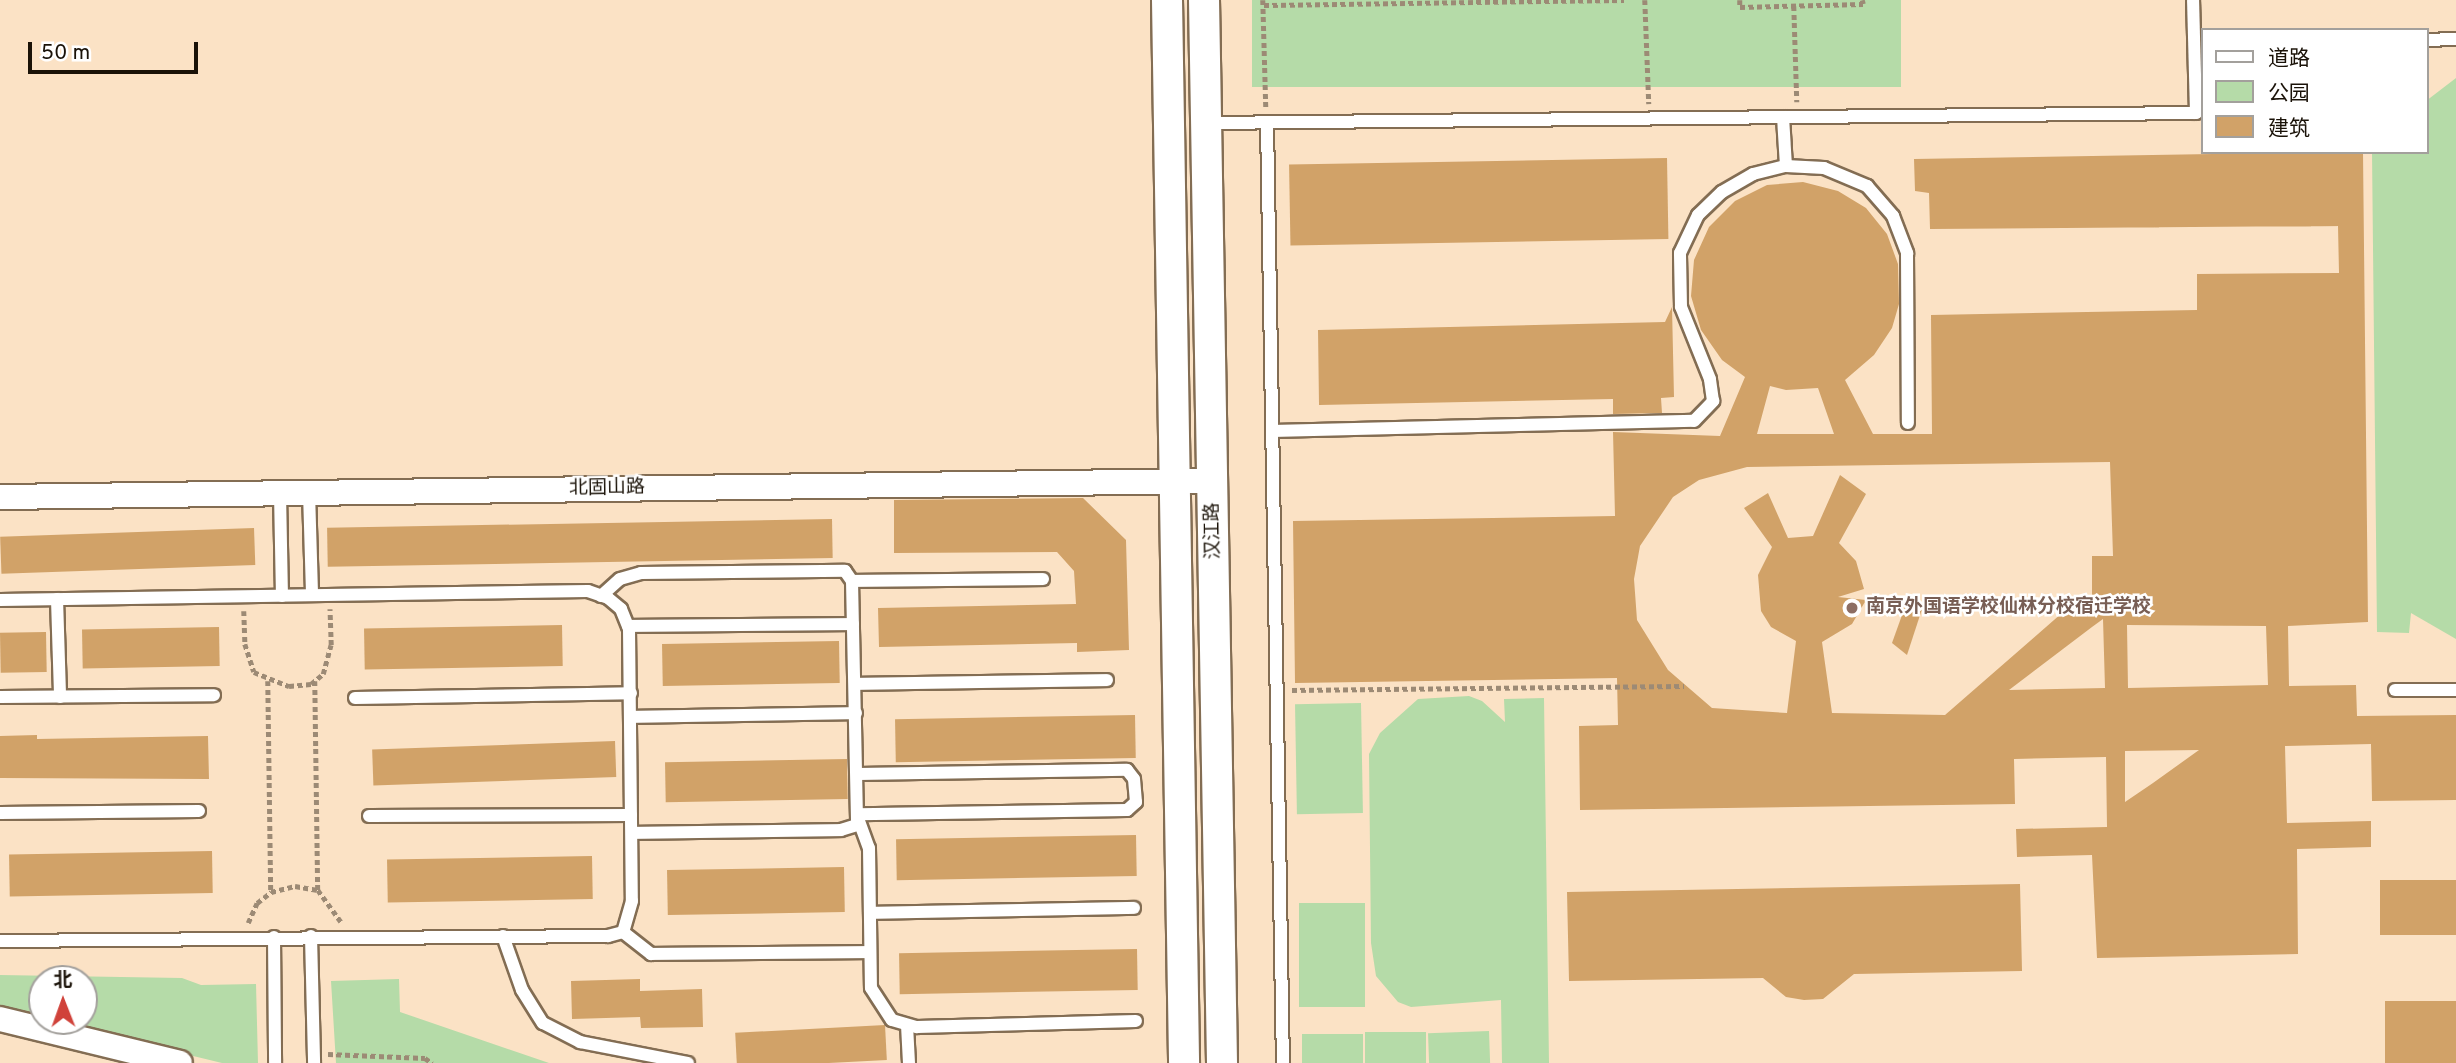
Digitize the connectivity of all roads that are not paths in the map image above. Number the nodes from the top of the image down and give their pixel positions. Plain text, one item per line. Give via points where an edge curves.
1 (1167, 0) edge
2 (1204, 0) edge
3 (2193, 0) edge
4 (2456, 39) edge
5 (2428, 40) edge
6 (2198, 43) edge
7 (1783, 117) junction
8 (1267, 122) junction
9 (1207, 123) junction
10 (1786, 166) junction
11 (1908, 423) dead end
12 (1272, 431) junction
13 (1213, 481) junction
14 (1177, 482) junction
15 (309, 492) junction
16 (280, 493) junction
17 (0, 498) edge
18 (1043, 579) dead end
19 (852, 581) junction
20 (312, 595) junction
21 (282, 596) junction
22 (601, 596) junction
23 (57, 599) junction
24 (0, 600) edge
25 (853, 624) junction
26 (628, 626) junction
27 (1107, 680) dead end
28 (855, 684) junction
29 (2395, 690) dead end
30 (2456, 690) edge
31 (631, 694) junction
32 (214, 695) dead end
33 (0, 697) edge
34 (60, 697) junction
35 (355, 698) dead end
36 (856, 713) junction
37 (631, 716) junction
38 (858, 774) junction
39 (199, 811) dead end
40 (0, 813) edge
41 (631, 815) junction
42 (369, 816) dead end
43 (859, 817) junction
44 (632, 833) junction
45 (1134, 908) dead end
46 (870, 912) junction
47 (623, 932) junction
48 (311, 936) junction
49 (503, 936) junction
50 (274, 937) junction
51 (0, 941) edge
52 (870, 952) junction
53 (0, 1019) edge
54 (1136, 1021) dead end
55 (907, 1025) junction
56 (314, 1058) edge
57 (180, 1063) edge
58 (275, 1063) edge
59 (688, 1063) edge
60 (909, 1063) edge
61 (1184, 1063) edge
62 (1222, 1063) edge
63 (1283, 1063) edge

1 - 14 street, 汉江路
2 - 9 street, 汉江路
3 - 6 lane
4 - 5 lane
6 - 7 lane via 2196,113
7 - 8 lane
7 - 10 lane
8 - 9 lane
8 - 12 lane
9 - 13 street, 汉江路
10 - 11 lane via 1824,168 1867,186 1893,216 1907,253
10 - 12 lane via 1753,174 1722,192 1698,215 1680,253 1681,307 1710,379 1713,401 1694,421
12 - 63 lane
13 - 14 street, 北固山路
13 - 62 street, 汉江路
14 - 15 street, 北固山路
14 - 61 street, 汉江路
15 - 16 street, 北固山路
15 - 20 lane
16 - 17 street, 北固山路
16 - 21 lane
18 - 19 lane
19 - 22 lane via 845,571 641,573 620,579
19 - 25 lane
20 - 21 lane
20 - 22 lane via 588,591
21 - 23 lane
22 - 26 lane via 621,609
23 - 24 lane
23 - 34 lane
25 - 26 lane
25 - 28 lane
26 - 31 lane
27 - 28 lane
28 - 36 lane
29 - 30 lane
31 - 35 lane
31 - 37 lane
32 - 34 lane
33 - 34 lane
36 - 37 lane
36 - 38 lane
37 - 41 lane
38 - 43 lane
38 - 43 lane via 1127,770 1134,779 1136,802 1126,810
39 - 40 lane
41 - 42 lane
41 - 44 lane
43 - 44 lane via 841,830
43 - 46 lane via 868,839
44 - 47 lane via 632,901
45 - 46 lane
46 - 52 lane
47 - 49 lane
47 - 52 lane via 651,954
48 - 49 lane
48 - 50 lane
48 - 56 lane
49 - 59 lane via 522,990 543,1023 580,1042
50 - 51 lane
50 - 58 lane
52 - 55 lane via 874,999 892,1020
53 - 57 street
54 - 55 lane
55 - 60 lane

